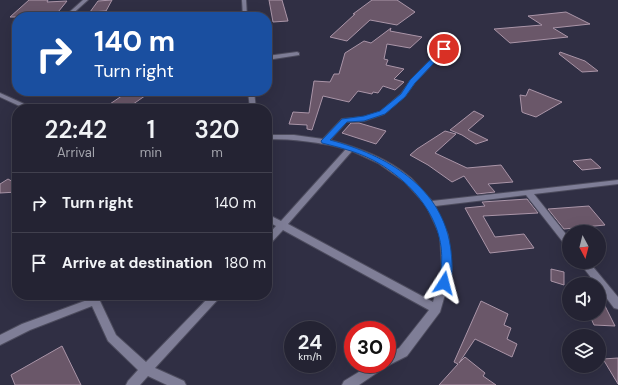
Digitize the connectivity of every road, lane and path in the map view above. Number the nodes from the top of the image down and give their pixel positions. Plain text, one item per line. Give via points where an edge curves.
1 (86, 0) edge
2 (244, 0) edge
3 (72, 12) edge
4 (245, 12) edge
5 (453, 40) dead end
6 (297, 54) dead end
7 (272, 57) edge
8 (0, 95) edge
9 (20, 104) edge
10 (272, 137) edge
11 (325, 141) junction
12 (351, 148) junction
13 (618, 182) edge
14 (528, 192) junction
15 (430, 204) junction
16 (272, 219) edge
17 (284, 224) junction
18 (562, 235) edge
19 (272, 237) edge
20 (590, 269) edge
21 (90, 300) edge
22 (96, 300) edge
23 (212, 300) edge
24 (618, 305) edge
25 (436, 309) junction
26 (0, 340) edge
27 (396, 356) edge
28 (146, 370) junction
29 (367, 373) edge
30 (132, 385) edge
31 (180, 385) edge
32 (348, 385) edge

1 - 3 street
2 - 4 street
5 - 11 street via 413,81 403,95 382,113 364,119 344,120
6 - 7 street
8 - 9 street
10 - 11 street
11 - 12 street
12 - 15 street via 382,161 408,180
12 - 17 street
13 - 14 street
14 - 15 street
14 - 18 street
15 - 25 street via 444,235 447,270
16 - 17 street
17 - 19 street
17 - 25 street
20 - 24 street
21 - 26 street
22 - 28 street via 112,338
23 - 28 street
25 - 27 street via 403,352
28 - 30 street
28 - 31 street
29 - 32 street

